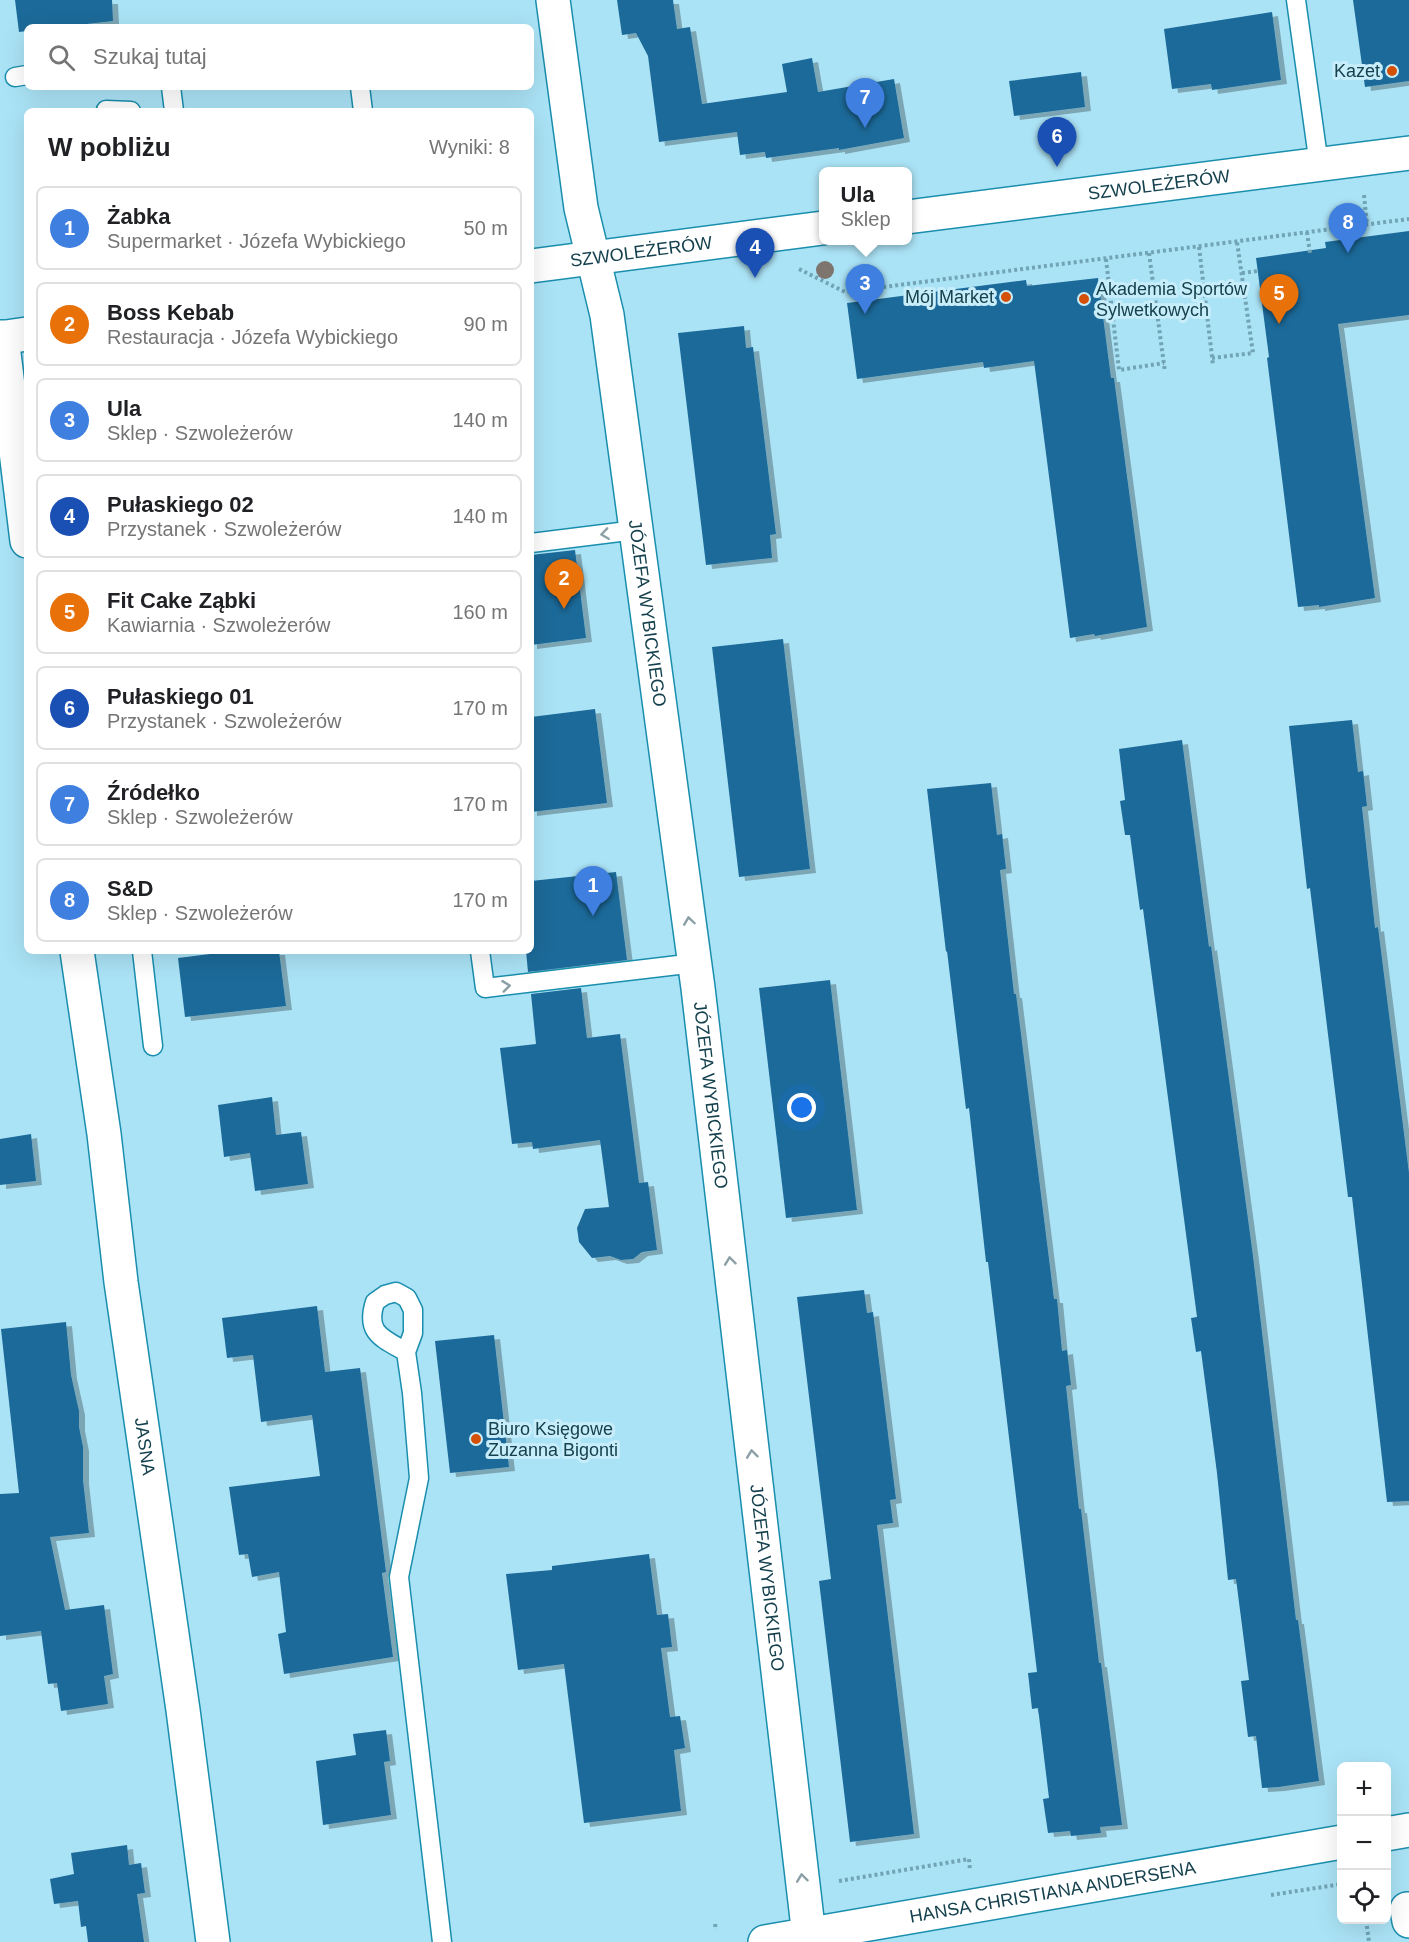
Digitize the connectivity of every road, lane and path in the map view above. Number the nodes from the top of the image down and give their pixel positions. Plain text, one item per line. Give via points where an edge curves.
1 (553, 0) edge
2 (1296, 0) edge
3 (171, 90) edge
4 (360, 90) edge
5 (174, 108) edge
6 (363, 108) edge
7 (1409, 153) edge
8 (1319, 165) junction
9 (1363, 186) dead end
10 (912, 216) edge
11 (1409, 219) edge
12 (1367, 225) junction
13 (819, 229) edge
14 (1307, 232) junction
15 (1237, 242) junction
16 (1198, 247) junction
17 (1149, 253) junction
18 (1310, 253) dead end
19 (593, 257) junction
20 (1106, 259) junction
21 (534, 266) edge
22 (798, 268) dead end
23 (1258, 271) dead end
24 (1242, 273) junction
25 (10, 336) edge
26 (1212, 358) junction
27 (1164, 363) junction
28 (1213, 365) dead end
29 (1165, 372) dead end
30 (20, 433) edge
31 (24, 495) edge
32 (636, 530) junction
33 (534, 543) edge
34 (77, 954) edge
35 (142, 954) edge
36 (480, 954) edge
37 (695, 963) junction
38 (153, 1046) dead end
39 (406, 1352) dead end
40 (1409, 1830) edge
41 (1391, 1833) edge
42 (1337, 1843) edge
43 (1367, 1924) edge
44 (809, 1936) junction
45 (213, 1942) edge
46 (442, 1942) edge
47 (765, 1942) edge
48 (1369, 1942) edge

1 - 19 street, JÓZEFA WYBICKIEGO via 581,208
2 - 8 lane
3 - 5 lane
4 - 6 lane
7 - 8 street, SZWOLEŻERÓW
8 - 10 street, SZWOLEŻERÓW
9 - 12 path
11 - 12 path
12 - 14 path
13 - 19 street, SZWOLEŻERÓW
14 - 15 path
14 - 18 path
15 - 16 path
15 - 24 path
16 - 17 path
16 - 26 path
17 - 20 path
17 - 27 path
19 - 21 street, SZWOLEŻERÓW
19 - 32 street, JÓZEFA WYBICKIEGO via 607,315
20 - 22 path via 845,292
20 - 27 path via 1119,370
23 - 24 path
24 - 26 path via 1252,353
25 - 30 street
26 - 28 path
27 - 29 path
30 - 31 street
32 -> 33 lane
37 -> 32 street, JÓZEFA WYBICKIEGO
34 - 45 street, JASNA
35 - 38 lane
36 -> 37 lane via 485,988
44 -> 37 street, JÓZEFA WYBICKIEGO
39 - 46 lane via 419,1478 399,1577
40 - 41 street
42 - 44 street, HANSA CHRISTIANA ANDERSENA
43 - 48 path
44 - 47 street, HANSA CHRISTIANA ANDERSENA

